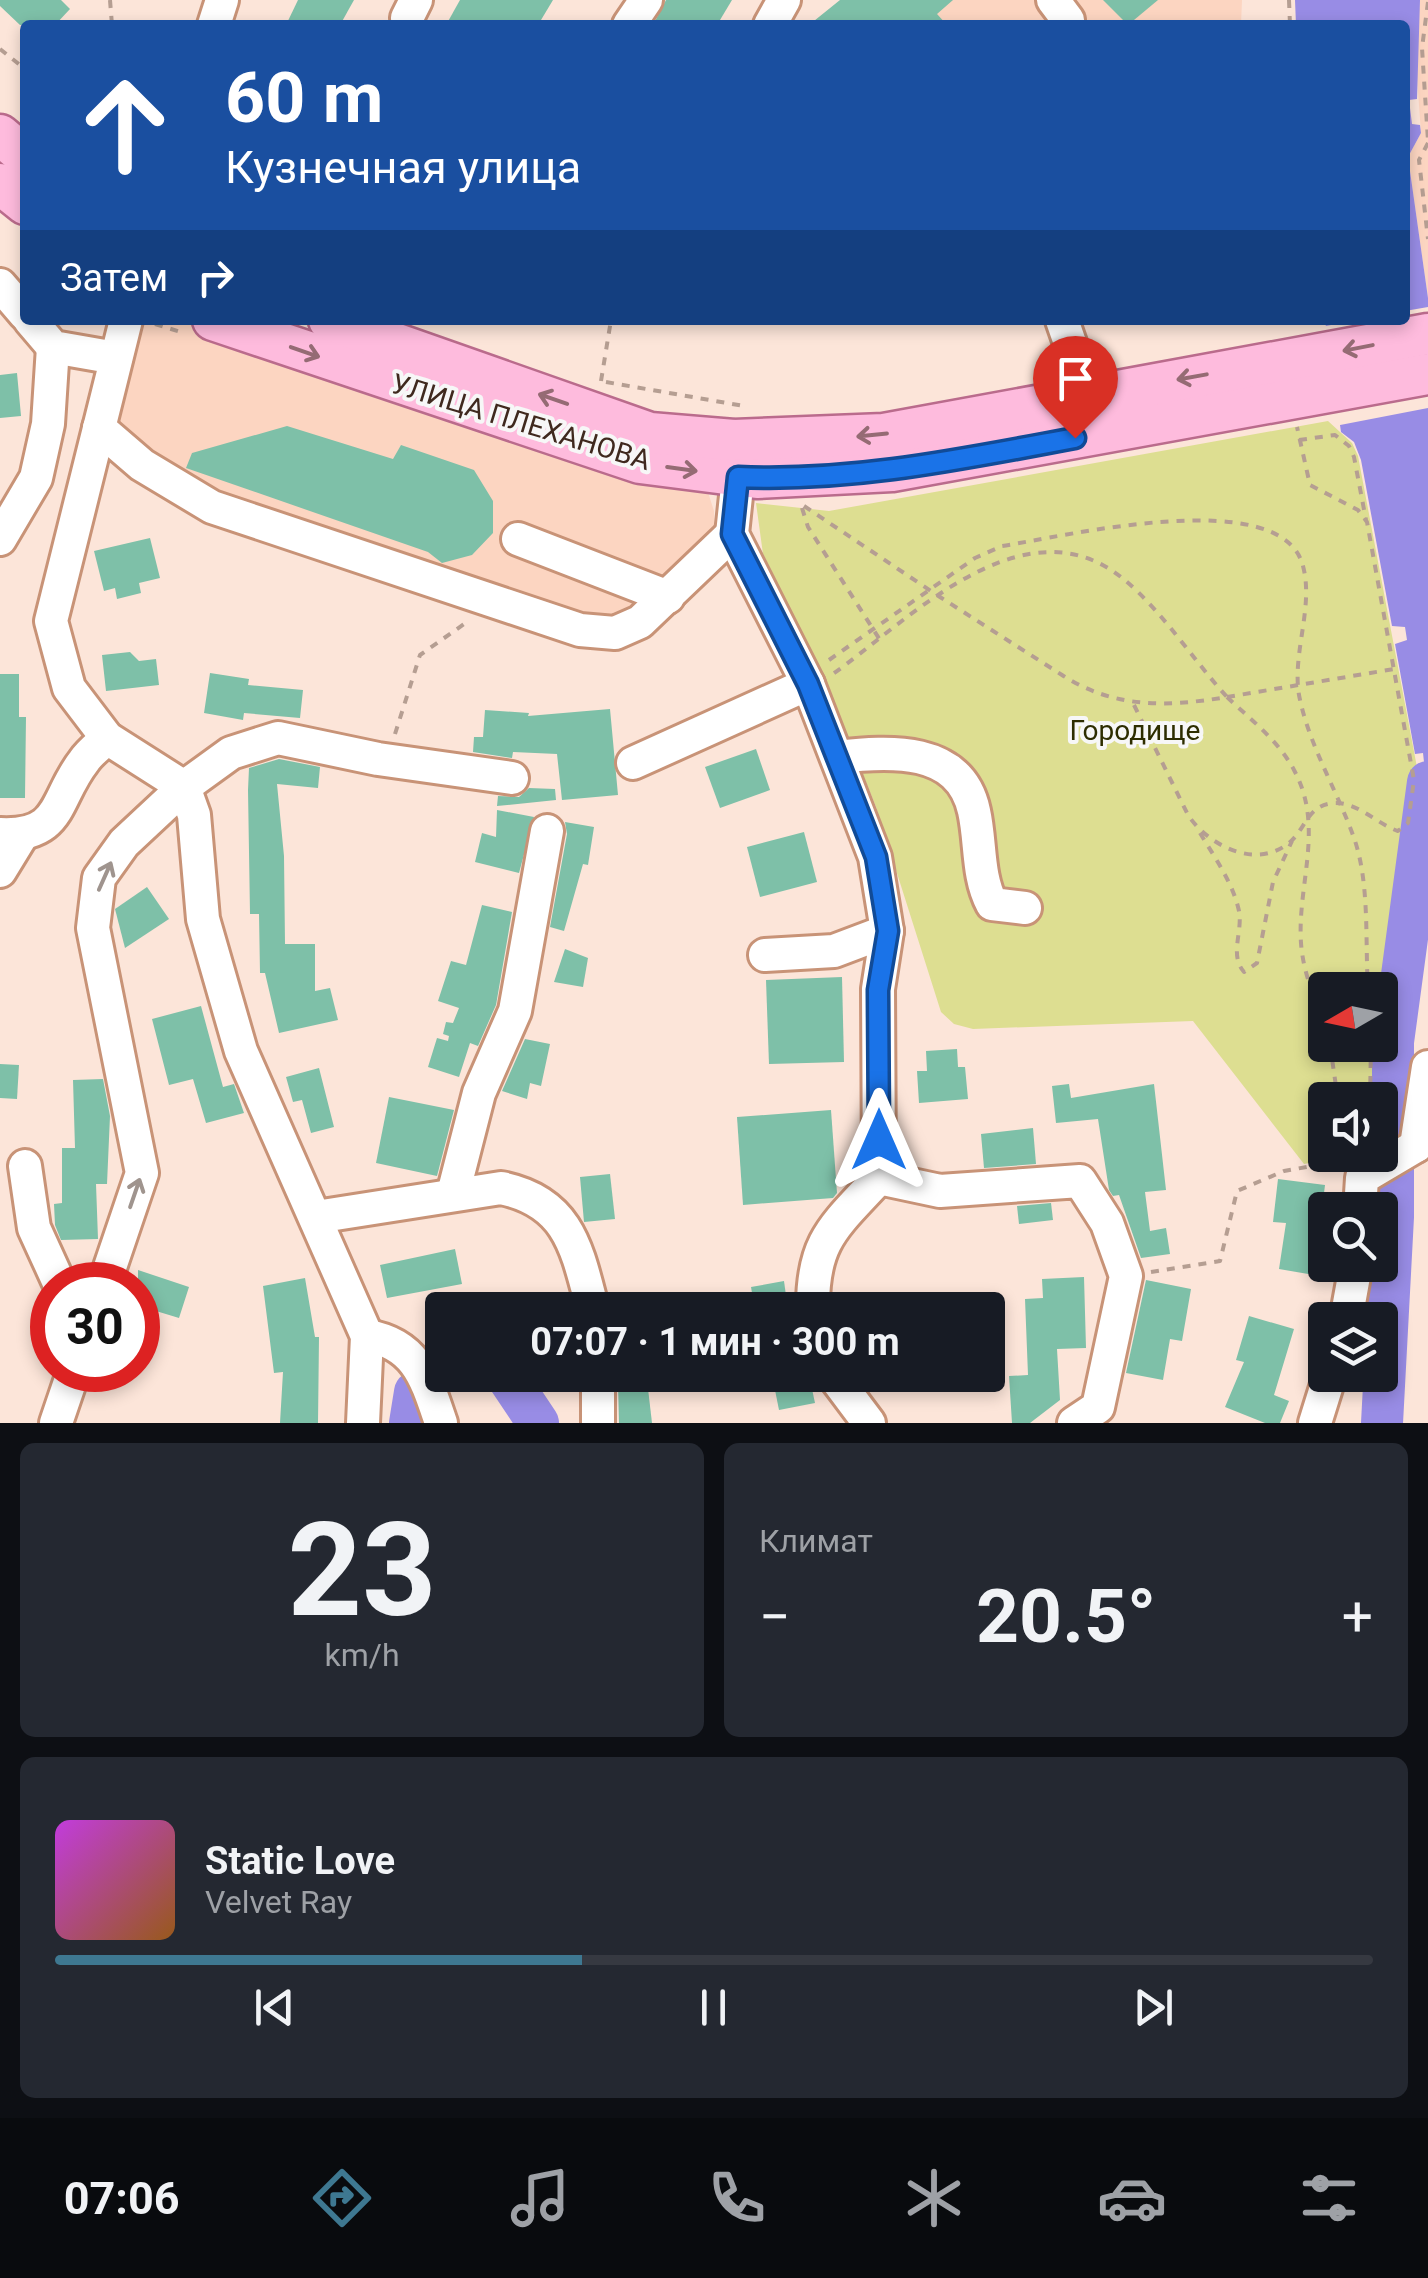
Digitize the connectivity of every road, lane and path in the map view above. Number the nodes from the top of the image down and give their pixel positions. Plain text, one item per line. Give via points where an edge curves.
1 (1428, 2) edge
2 (0, 49) edge
3 (20, 65) edge
4 (0, 135) edge
5 (1428, 142) edge
6 (20, 152) edge
7 (0, 184) edge
8 (20, 200) edge
9 (1428, 240) edge
10 (0, 285) edge
11 (20, 308) edge
12 (34, 325) edge
13 (125, 325) edge
14 (228, 325) edge
15 (343, 325) edge
16 (610, 325) edge
17 (1064, 325) edge
18 (1088, 325) edge
19 (1428, 334) edge
20 (54, 347) junction
21 (116, 358) junction
22 (1428, 374) edge
23 (1291, 380) junction
24 (1088, 395) junction
25 (758, 409) dead end
26 (99, 428) junction
27 (738, 477) junction
28 (1367, 522) junction
29 (732, 534) junction
30 (518, 538) dead end
31 (0, 539) edge
32 (930, 590) junction
33 (940, 597) junction
34 (668, 598) junction
35 (495, 602) junction
36 (874, 631) junction
37 (880, 640) junction
38 (1394, 669) junction
39 (806, 681) junction
40 (1298, 686) junction
41 (1226, 698) junction
42 (1132, 703) junction
43 (107, 738) junction
44 (837, 757) junction
45 (378, 759) junction
46 (633, 762) dead end
47 (512, 778) dead end
48 (184, 787) junction
49 (1340, 804) junction
50 (1308, 816) junction
51 (1198, 830) junction
52 (547, 831) dead end
53 (11, 835) edge
54 (1294, 837) junction
55 (0, 871) edge
56 (1025, 908) dead end
57 (888, 931) junction
58 (764, 955) dead end
59 (1367, 972) edge
60 (1308, 981) edge
61 (1428, 1068) edge
62 (1422, 1152) edge
63 (25, 1166) dead end
64 (879, 1178) junction
65 (1354, 1183) edge
66 (453, 1194) junction
67 (316, 1217) junction
68 (50, 1262) edge
69 (112, 1262) edge
70 (1126, 1276) junction
71 (588, 1292) edge
72 (813, 1292) edge
73 (368, 1336) junction
74 (67, 1392) edge
75 (598, 1392) edge
76 (846, 1392) edge
77 (1325, 1392) edge
78 (436, 1410) edge
79 (56, 1423) edge
80 (363, 1423) edge
81 (598, 1423) edge
82 (869, 1423) edge
83 (1074, 1423) edge
84 (1315, 1423) edge

1 - 5 path via 1422,48
2 - 3 path
4 - 6 main road
5 - 9 path via 1419,160
7 - 8 main road
10 - 11 street
12 - 20 street
13 - 21 street
14 -> 27 main road, УЛИЦА ПЛЕХАНОВА via 640,463
24 -> 15 main road, УЛИЦА ПЛЕХАНОВА via 884,434 815,440 650,433
16 - 25 path via 601,381
17 - 24 street
18 - 24 street
19 -> 23 main road, УЛИЦА ПЛЕХАНОВА
20 - 21 street
20 - 31 street via 36,478
21 - 26 street
22 - 23 main road, УЛИЦА ПЛЕХАНОВА
23 -> 24 main road, УЛИЦА ПЛЕХАНОВА
23 - 27 main road, УЛИЦА ПЛЕХАНОВА via 892,472
26 - 35 street via 142,465 212,507
26 - 43 street via 51,622 69,688
27 - 29 street
28 - 28 path via 1358,510 1310,485 1299,440 1335,435 1349,446
28 - 38 path
29 - 34 street
29 - 39 street
30 - 34 street
32 - 33 path
32 - 36 path
32 - 36 path via 800,504
32 - 40 path via 1002,546 1191,518 1248,526 1278,536 1302,561
33 - 37 path
33 - 41 path via 1005,557 1052,551 1083,556 1121,578
33 - 42 path via 1072,682
34 - 35 street via 640,622 615,632 580,630
35 - 45 path via 420,655 398,729
36 - 37 path
36 - 39 path
37 - 39 path
38 - 40 path
38 - 49 path via 1414,780 1408,823 1398,831
39 - 44 street
39 - 46 street
40 - 41 path
40 - 49 path
41 - 42 path
41 - 50 path via 1278,744
42 - 51 path
43 - 48 street
43 - 53 street via 83,761 54,818
44 - 56 street via 929,757 958,776 974,807 984,890 992,904
44 - 57 street via 876,857
45 - 47 street
45 - 48 street via 278,738 231,753
48 - 67 street via 194,815 203,919 242,1051
69 -> 48 street via 142,1173 93,928 99,878 124,843
49 - 50 path
49 - 59 path via 1360,858
50 - 54 path
50 - 60 path via 1301,940
51 - 54 path via 1223,847 1255,853 1286,846
51 - 54 path via 1235,898 1236,956 1244,972 1256,963 1268,898
52 - 66 street via 515,1011 479,1093
53 - 55 street
57 - 58 street via 834,951
57 - 64 street via 878,990
61 - 62 street
62 - 65 street
63 - 68 street via 34,1228
64 - 70 street via 940,1191 1080,1181 1107,1223
64 - 72 street via 825,1237
65 - 70 path via 1284,1170 1237,1190 1220,1260
66 - 67 street
66 - 71 street via 501,1188 531,1194 575,1242
67 - 73 street
70 - 83 street via 1098,1408
73 - 78 street via 396,1341 416,1364
73 - 80 street
74 - 79 street
75 - 81 street
76 - 82 street
77 - 84 street

